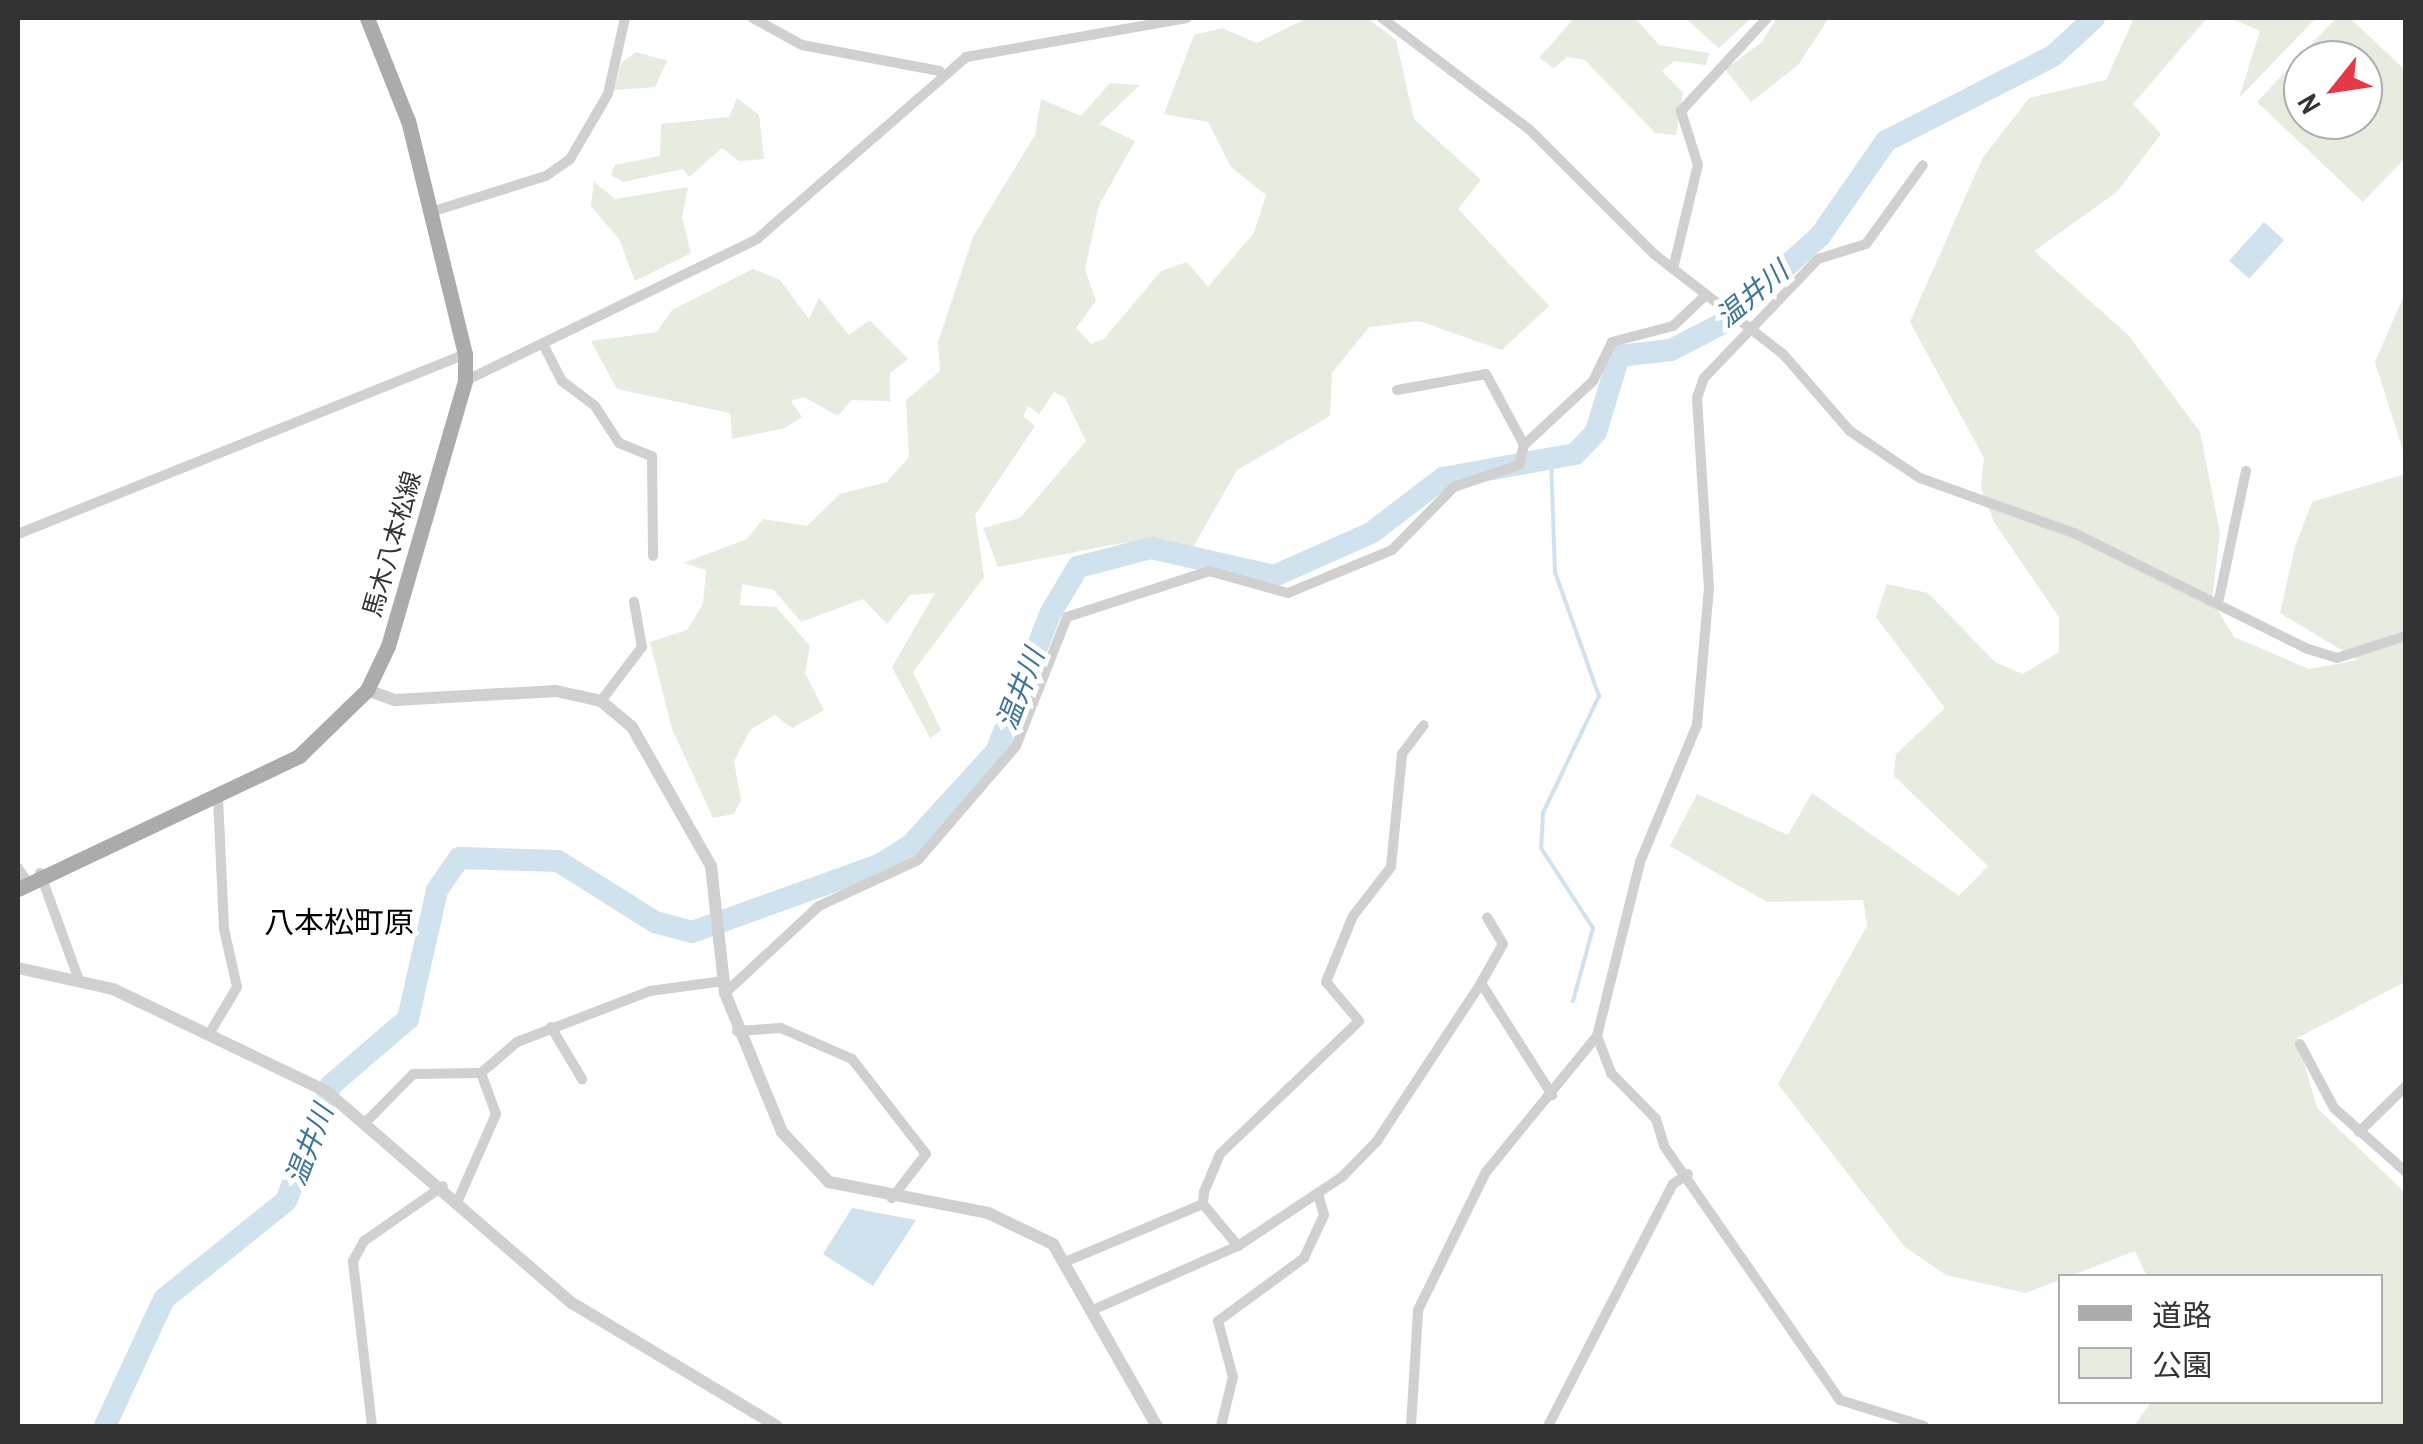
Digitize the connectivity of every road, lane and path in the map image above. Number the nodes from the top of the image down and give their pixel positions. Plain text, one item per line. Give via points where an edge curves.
1 (367, 18) edge
2 (625, 18) edge
3 (753, 18) edge
4 (1186, 18) edge
5 (1382, 18) edge
6 (1768, 18) edge
7 (940, 71) junction
8 (1922, 165) dead end
9 (434, 211) junction
10 (1673, 270) junction
11 (1706, 295) junction
12 (1750, 327) junction
13 (545, 348) junction
14 (465, 354) junction
15 (465, 382) junction
16 (1397, 390) dead end
17 (1524, 445) junction
18 (2246, 470) dead end
19 (18, 534) edge
20 (653, 556) dead end
21 (2219, 599) junction
22 (634, 602) dead end
23 (2406, 636) edge
24 (367, 690) junction
25 (601, 701) junction
26 (1424, 724) dead end
27 (218, 796) junction
28 (25, 877) edge
29 (1487, 917) dead end
30 (18, 968) edge
31 (79, 980) junction
32 (1481, 983) junction
33 (724, 987) junction
34 (551, 1027) junction
35 (211, 1031) junction
36 (737, 1032) junction
37 (1597, 1036) junction
38 (2300, 1044) dead end
39 (482, 1072) junction
40 (582, 1079) dead end
41 (2406, 1086) edge
42 (1552, 1095) junction
43 (366, 1122) junction
44 (2358, 1132) junction
45 (2406, 1172) edge
46 (1688, 1174) junction
47 (444, 1186) junction
48 (1318, 1194) junction
49 (459, 1198) junction
50 (892, 1199) junction
51 (1202, 1204) junction
52 (1238, 1246) junction
53 (1065, 1262) junction
54 (1095, 1309) junction
55 (372, 1426) edge
56 (777, 1426) edge
57 (1157, 1426) edge
58 (1221, 1426) edge
59 (1411, 1426) edge
60 (1548, 1426) edge
61 (1924, 1426) edge

1 - 9 main road, 馬木八本松線
2 - 9 street via 608,94 570,159 546,176
3 - 7 street via 802,45
4 - 7 street via 987,48
5 - 10 street via 1529,129
6 - 10 street via 1681,111 1698,164
7 - 13 street via 757,239
8 - 12 street via 1866,244 1818,259
9 - 14 main road, 馬木八本松線
10 - 11 street
11 - 12 street
11 - 17 street via 1673,326 1612,342 1587,388
12 - 21 street via 1850,431 1920,478
12 - 37 street via 1718,356 1696,398 1710,589 1705,688 1640,862
13 - 15 street
13 - 20 street via 562,381 595,406 620,443 652,456
14 - 15 main road, 馬木八本松線
14 - 19 street
15 - 24 main road, 馬木八本松線
16 - 17 street via 1486,374
17 - 33 street via 1512,471 1465,480 1406,542 1288,593 1210,571 1080,608 1054,630 1016,746 918,860 819,906
18 - 21 street
21 - 23 street via 2337,658
22 - 25 street via 642,647
24 - 25 street via 396,700 500,690
24 - 27 main road, 馬木八本松線 via 299,756
25 - 33 street via 632,727 693,826 720,910
26 - 51 street via 1402,754 1391,867 1354,916 1326,982 1359,1021 1220,1154
27 - 28 main road, 馬木八本松線
27 - 35 street via 224,929 237,987
28 - 31 street
29 - 32 street via 1503,944
30 - 31 street
31 - 35 street
32 - 42 street
32 - 48 street via 1377,1141
33 - 34 street via 650,992
33 - 36 street
34 - 39 street
34 - 40 street
35 - 43 street
36 - 50 street via 756,1084 810,1168
36 - 50 street via 781,1028 852,1059 926,1154
37 - 42 street
37 - 46 street via 1611,1073 1656,1119
38 - 44 street
39 - 43 street via 413,1074
39 - 49 street via 496,1114
41 - 44 street
42 - 59 street via 1486,1172 1418,1310
43 - 47 street
44 - 45 street
46 - 60 street via 1674,1184
46 - 61 street via 1840,1400
47 - 49 street
47 - 55 street via 364,1242 352,1261
48 - 52 street
48 - 58 street via 1324,1215 1304,1258 1218,1322 1233,1377
49 - 56 street via 572,1303
50 - 53 street via 1021,1224
51 - 52 street
51 - 53 street
52 - 54 street
53 - 54 street
54 - 57 street

